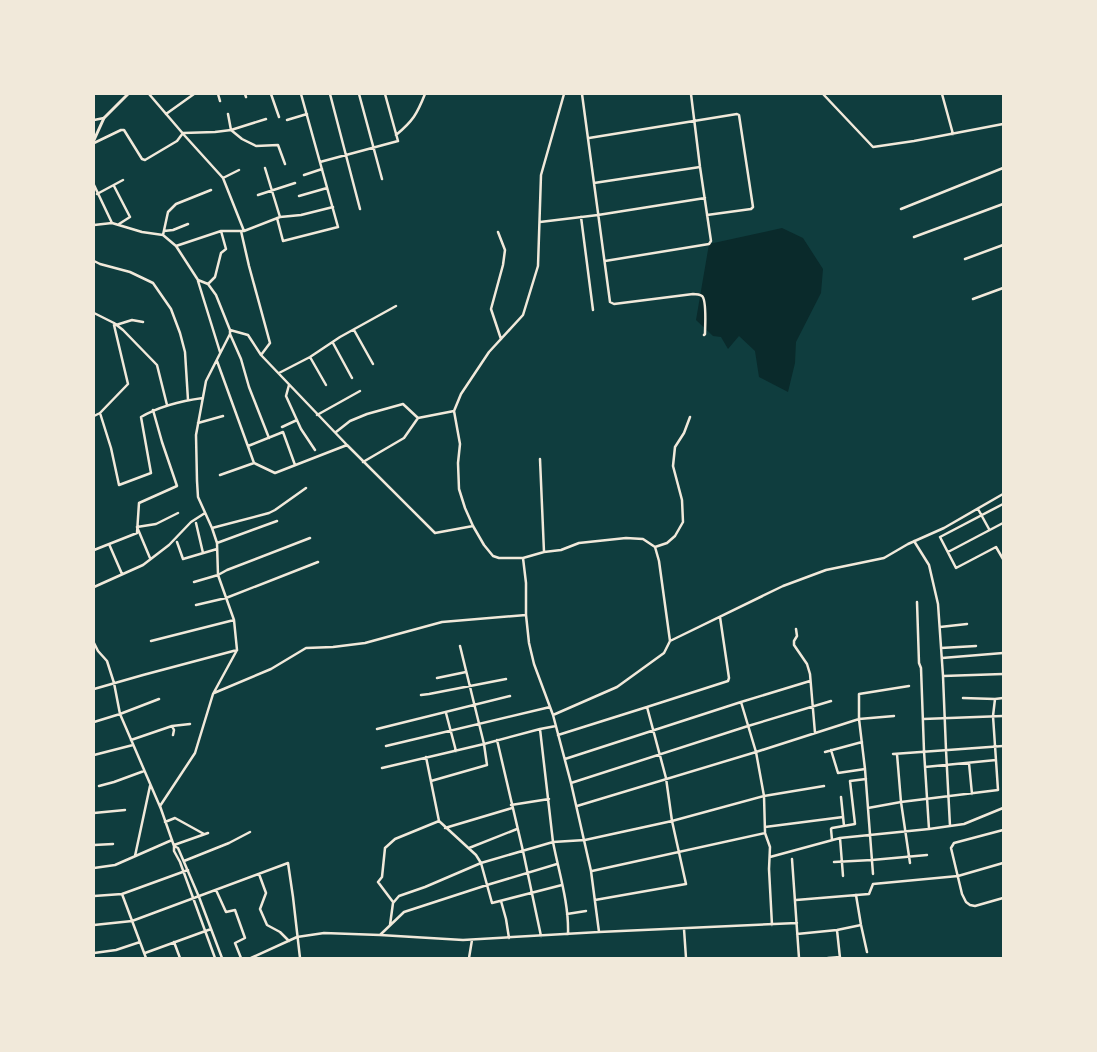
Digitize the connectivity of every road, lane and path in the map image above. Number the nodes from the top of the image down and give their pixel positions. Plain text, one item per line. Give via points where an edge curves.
1 (128, 94) edge
2 (149, 94) edge
3 (194, 94) edge
4 (218, 94) edge
5 (271, 94) edge
6 (301, 94) edge
7 (330, 94) edge
8 (359, 94) edge
9 (385, 94) edge
10 (425, 94) edge
11 (564, 94) edge
12 (582, 94) edge
13 (691, 94) edge
14 (823, 94) edge
15 (942, 94) edge
16 (220, 100) dead end
17 (166, 114) junction
18 (228, 114) dead end
19 (307, 114) junction
20 (279, 117) dead end
21 (104, 118) junction
22 (94, 120) edge
23 (266, 120) dead end
24 (287, 120) dead end
25 (694, 121) junction
26 (1003, 124) edge
27 (231, 130) junction
28 (183, 133) junction
29 (953, 134) junction
30 (396, 135) junction
31 (588, 138) junction
32 (94, 141) edge
33 (373, 147) junction
34 (346, 154) junction
35 (320, 162) junction
36 (284, 164) dead end
37 (700, 166) junction
38 (266, 168) dead end
39 (1003, 168) edge
40 (322, 169) junction
41 (239, 170) dead end
42 (304, 175) dead end
43 (223, 178) junction
44 (382, 179) dead end
45 (124, 180) dead end
46 (295, 183) dead end
47 (594, 183) junction
48 (94, 185) edge
49 (114, 186) junction
50 (327, 188) junction
51 (211, 190) dead end
52 (272, 190) junction
53 (97, 194) junction
54 (258, 195) dead end
55 (299, 196) dead end
56 (705, 198) junction
57 (1003, 204) edge
58 (333, 207) junction
59 (360, 209) dead end
60 (901, 209) dead end
61 (598, 215) junction
62 (707, 215) junction
63 (278, 217) junction
64 (581, 217) junction
65 (540, 222) junction
66 (112, 223) junction
67 (188, 224) dead end
68 (94, 225) edge
69 (118, 225) junction
70 (221, 231) junction
71 (242, 231) junction
72 (498, 232) dead end
73 (163, 233) junction
74 (914, 237) dead end
75 (1003, 244) edge
76 (176, 246) junction
77 (965, 259) dead end
78 (94, 261) edge
79 (605, 261) junction
80 (198, 280) junction
81 (208, 284) junction
82 (1003, 288) edge
83 (973, 298) dead end
84 (396, 306) dead end
85 (593, 310) dead end
86 (94, 313) edge
87 (143, 322) dead end
88 (115, 324) junction
89 (354, 330) junction
90 (230, 332) junction
91 (704, 335) dead end
92 (501, 339) junction
93 (333, 343) junction
94 (220, 353) junction
95 (261, 355) junction
96 (310, 357) junction
97 (217, 361) junction
98 (372, 364) dead end
99 (279, 373) junction
100 (352, 378) dead end
101 (290, 385) junction
102 (326, 385) dead end
103 (360, 391) dead end
104 (203, 398) junction
105 (188, 400) junction
106 (167, 405) junction
107 (153, 410) junction
108 (454, 411) junction
109 (100, 413) junction
110 (318, 415) junction
111 (94, 416) edge
112 (223, 416) dead end
113 (690, 417) dead end
114 (418, 418) junction
115 (297, 420) junction
116 (198, 423) junction
117 (282, 428) dead end
118 (336, 432) junction
119 (269, 438) junction
120 (347, 445) junction
121 (248, 446) junction
122 (314, 450) dead end
123 (540, 459) dead end
124 (363, 462) junction
125 (254, 463) junction
126 (295, 465) junction
127 (220, 475) dead end
128 (306, 488) dead end
129 (1003, 494) edge
130 (1003, 504) edge
131 (978, 509) junction
132 (178, 513) dead end
133 (204, 513) junction
134 (981, 515) junction
135 (277, 521) dead end
136 (196, 523) dead end
137 (1003, 523) edge
138 (474, 526) junction
139 (137, 528) junction
140 (212, 528) junction
141 (989, 530) junction
142 (310, 538) dead end
143 (914, 541) junction
144 (177, 542) dead end
145 (217, 543) junction
146 (109, 544) junction
147 (655, 546) junction
148 (217, 549) junction
149 (94, 550) edge
150 (544, 552) junction
151 (948, 552) junction
152 (203, 553) junction
153 (150, 558) junction
154 (523, 558) junction
155 (1003, 559) edge
156 (318, 562) dead end
157 (122, 574) junction
158 (218, 575) junction
159 (194, 582) dead end
160 (94, 587) edge
161 (226, 598) junction
162 (917, 602) dead end
163 (196, 606) dead end
164 (526, 615) junction
165 (720, 617) junction
166 (234, 620) junction
167 (967, 624) dead end
168 (940, 627) junction
169 (796, 629) dead end
170 (151, 641) dead end
171 (670, 641) junction
172 (94, 643) edge
173 (460, 646) dead end
174 (976, 646) dead end
175 (941, 648) junction
176 (237, 650) junction
177 (1003, 653) edge
178 (942, 658) junction
179 (466, 672) junction
180 (1003, 674) edge
181 (943, 676) junction
182 (437, 678) dead end
183 (506, 679) dead end
184 (810, 681) junction
185 (114, 683) junction
186 (470, 686) junction
187 (909, 686) dead end
188 (94, 690) edge
189 (213, 694) junction
190 (420, 695) dead end
191 (510, 696) dead end
192 (159, 698) dead end
193 (963, 698) dead end
194 (1003, 698) edge
195 (995, 699) junction
196 (831, 701) dead end
197 (741, 702) junction
198 (474, 705) junction
199 (813, 706) junction
200 (550, 707) junction
201 (647, 707) junction
202 (446, 712) junction
203 (120, 714) junction
204 (553, 716) junction
205 (894, 716) dead end
206 (992, 716) junction
207 (1003, 716) edge
208 (944, 718) junction
209 (859, 719) junction
210 (923, 719) junction
211 (94, 722) edge
212 (190, 724) dead end
213 (479, 724) junction
214 (172, 726) junction
215 (556, 726) junction
216 (748, 726) junction
217 (377, 729) dead end
218 (540, 729) junction
219 (451, 731) junction
220 (653, 731) junction
221 (815, 733) junction
222 (173, 735) dead end
223 (558, 735) junction
224 (131, 740) junction
225 (497, 740) junction
226 (862, 742) junction
227 (484, 744) junction
228 (133, 745) junction
229 (386, 746) dead end
230 (1003, 746) edge
231 (994, 747) junction
232 (831, 750) junction
233 (946, 750) junction
234 (456, 751) junction
235 (924, 751) junction
236 (756, 752) junction
237 (825, 752) dead end
238 (660, 754) junction
239 (94, 756) edge
240 (426, 757) junction
241 (565, 759) junction
242 (996, 760) junction
243 (969, 763) junction
244 (947, 764) junction
245 (925, 767) junction
246 (382, 768) dead end
247 (865, 769) junction
248 (144, 771) junction
249 (666, 778) junction
250 (866, 779) junction
251 (431, 781) junction
252 (571, 783) junction
253 (150, 785) junction
254 (99, 786) dead end
255 (824, 786) dead end
256 (972, 794) junction
257 (764, 796) junction
258 (841, 797) dead end
259 (949, 797) junction
260 (549, 799) junction
261 (927, 800) junction
262 (901, 802) junction
263 (512, 806) junction
264 (577, 806) junction
265 (868, 808) junction
266 (1003, 808) edge
267 (161, 809) junction
268 (124, 810) dead end
269 (94, 813) edge
270 (843, 817) junction
271 (672, 821) junction
272 (165, 822) junction
273 (439, 822) junction
274 (844, 826) junction
275 (950, 826) junction
276 (765, 827) junction
277 (445, 828) junction
278 (517, 829) junction
279 (929, 829) junction
280 (1003, 830) edge
281 (904, 831) junction
282 (250, 832) dead end
283 (765, 833) junction
284 (870, 835) junction
285 (840, 838) junction
286 (172, 840) junction
287 (585, 840) junction
288 (832, 840) junction
289 (553, 842) junction
290 (113, 844) dead end
291 (94, 845) edge
292 (174, 845) junction
293 (468, 848) junction
294 (523, 851) junction
295 (679, 851) junction
296 (927, 854) dead end
297 (135, 856) junction
298 (909, 856) junction
299 (770, 857) junction
300 (792, 859) dead end
301 (872, 860) junction
302 (184, 861) junction
303 (841, 861) junction
304 (834, 862) dead end
305 (480, 863) junction
306 (910, 863) dead end
307 (1003, 863) edge
308 (557, 864) junction
309 (94, 868) edge
310 (188, 870) junction
311 (592, 871) junction
312 (183, 872) junction
313 (527, 872) junction
314 (259, 874) junction
315 (873, 874) dead end
316 (843, 876) dead end
317 (958, 876) junction
318 (487, 885) junction
319 (562, 885) junction
320 (216, 890) junction
321 (531, 893) junction
322 (122, 894) junction
323 (856, 895) junction
324 (94, 896) edge
325 (199, 896) junction
326 (1003, 898) edge
327 (193, 899) junction
328 (595, 900) junction
329 (796, 900) junction
330 (501, 901) junction
331 (393, 903) junction
332 (586, 911) dead end
333 (567, 914) junction
334 (132, 921) junction
335 (797, 924) junction
336 (94, 925) edge
337 (772, 925) junction
338 (861, 925) junction
339 (390, 926) junction
340 (211, 929) junction
341 (684, 929) junction
342 (837, 930) junction
343 (204, 931) junction
344 (600, 932) junction
345 (568, 934) junction
346 (798, 934) junction
347 (380, 935) junction
348 (541, 936) junction
349 (297, 937) junction
350 (509, 938) junction
351 (472, 940) junction
352 (289, 941) junction
353 (140, 942) junction
354 (174, 942) junction
355 (94, 952) edge
356 (867, 952) dead end
357 (145, 953) junction
358 (146, 958) edge
359 (180, 958) edge
360 (215, 958) edge
361 (222, 958) edge
362 (241, 958) edge
363 (251, 958) edge
364 (299, 958) edge
365 (469, 958) edge
366 (686, 958) edge
367 (799, 958) edge
368 (828, 958) edge
369 (840, 958) edge

1 - 21 main road
2 - 17 street
3 - 17 street
4 - 16 street
5 - 20 street
6 - 19 street
7 - 34 street
8 - 33 street
9 - 30 street
10 - 30 street via 417,113
11 - 65 street via 541,175
12 - 31 street
13 - 25 street
14 - 29 street via 873,147
15 - 29 street
17 - 28 street
18 - 27 street
19 - 24 street
19 - 35 street
21 - 22 street
21 - 32 main road
23 - 27 street
25 - 31 street
25 - 37 street
25 - 62 street via 739,115 753,207
26 - 29 street
27 - 28 street
27 - 36 street via 256,146 278,145
28 - 32 street via 145,160 124,130
28 - 43 street
30 - 33 street via 398,141
31 - 47 street
33 - 34 street
33 - 44 street
34 - 35 street
34 - 59 street
35 - 40 street
37 - 47 street
37 - 56 street
38 - 52 street
39 - 60 street
40 - 42 street
40 - 50 street
41 - 43 street
43 - 71 street
45 - 49 street
46 - 52 street
47 - 61 street
48 - 53 street
49 - 53 street
49 - 69 street via 130,217
50 - 55 street
50 - 58 street
51 - 73 street via 176,204 168,212
52 - 54 street
52 - 63 street
53 - 66 street
56 - 61 street
56 - 62 street
57 - 74 street
58 - 63 street
58 - 63 street via 338,227 284,241
61 - 64 street
61 - 79 street
62 - 79 street via 709,244
63 - 71 street
64 - 65 street
64 - 85 street
65 - 92 street via 538,266 523,315
66 - 68 street
66 - 69 street
67 - 73 street
69 - 73 street via 142,232
70 - 71 street
70 - 76 street
70 - 81 street via 226,249 221,253 215,277
71 - 95 street via 270,343
72 - 92 street via 505,250 491,309
73 - 76 street
75 - 77 street
76 - 80 street
78 - 105 street via 153,283 171,309 184,352
79 - 91 street via 611,304 701,295 705,303
80 - 81 street
80 - 94 street
81 - 90 street
82 - 83 street
84 - 89 street
86 - 88 street
87 - 88 street via 132,320
88 - 106 street via 157,365
88 - 109 street via 128,384
89 - 93 street
89 - 98 street
90 - 94 street
90 - 95 street via 248,335
90 - 119 street
92 - 108 street via 461,394
93 - 96 street
93 - 100 street
94 - 97 street
95 - 99 street
96 - 99 street
96 - 102 street
97 - 104 street via 206,382
97 - 121 street
99 - 101 street
101 - 110 street
101 - 115 street via 286,396
103 - 110 street
104 - 105 street
104 - 116 street
105 - 106 street
106 - 107 street
107 - 109 street via 141,417 151,473 119,485
107 - 139 street via 178,486 139,503
108 - 114 street
108 - 138 street via 460,444 459,489
109 - 111 street
110 - 118 street
112 - 116 street
113 - 147 street via 675,447 673,466 682,500 683,522 667,543
114 - 118 street via 403,404 350,421
114 - 124 street via 404,438
115 - 117 street
115 - 122 street
116 - 133 street via 198,497
118 - 120 street
119 - 121 street
119 - 126 street via 283,432
120 - 124 street
120 - 126 street
121 - 125 street
123 - 150 street
124 - 138 street via 435,533
125 - 126 street via 275,473
125 - 127 street
128 - 140 street via 269,513
129 - 131 street
130 - 134 street
131 - 134 street
131 - 143 street
132 - 139 street via 156,524
133 - 140 street
133 - 153 street
134 - 141 street
134 - 151 street via 940,537
135 - 145 street
136 - 152 street
137 - 141 street
138 - 154 street via 493,556
139 - 146 street via 137,533
139 - 153 street
140 - 145 street
141 - 151 street
142 - 158 street
143 - 165 street via 884,558 826,570 783,586
143 - 168 street via 929,565
144 - 152 street via 183,559
145 - 148 street
146 - 149 street
146 - 157 street
147 - 150 street via 643,539 626,538
147 - 171 street
148 - 152 street
148 - 158 street
150 - 154 street
151 - 155 street via 956,568 996,547
153 - 157 street via 143,565
154 - 164 street
156 - 161 street
157 - 160 street
158 - 159 street
158 - 161 street
161 - 163 street
161 - 166 street
162 - 210 street
164 - 189 street via 442,622 365,643 306,648 270,669
164 - 200 street via 534,664
165 - 171 street
165 - 201 street via 728,681
166 - 170 street
166 - 176 street
167 - 168 street
168 - 175 street
169 - 184 street via 794,645 807,664
171 - 204 street via 664,653 617,687
172 - 185 street via 107,661
173 - 179 street
174 - 175 street
175 - 178 street
176 - 185 street
176 - 189 street
177 - 178 street
178 - 181 street
179 - 182 street
179 - 186 street
180 - 181 street
181 - 208 street
183 - 186 street
184 - 197 street
184 - 199 street
185 - 188 street
185 - 203 street
186 - 190 street
186 - 198 street
187 - 209 street via 859,694
189 - 267 street via 195,753
191 - 198 street
192 - 203 street
193 - 195 street
194 - 195 street
195 - 206 street
196 - 199 street
197 - 216 street
197 - 220 street
198 - 202 street
198 - 213 street
199 - 216 street
199 - 221 street
200 - 204 street
200 - 213 street
201 - 220 street
201 - 223 street
202 - 217 street
202 - 219 street
203 - 211 street
203 - 224 street
204 - 215 street
205 - 209 street
206 - 207 street
206 - 208 street
206 - 231 street
208 - 210 street
208 - 233 street
209 - 221 street
209 - 226 street
210 - 235 street
212 - 214 street
213 - 219 street
213 - 227 street
214 - 222 street
214 - 224 street
215 - 218 street
215 - 223 street
216 - 236 street
216 - 238 street
218 - 225 street
218 - 260 street
219 - 229 street
219 - 234 street
220 - 238 street
220 - 241 street
221 - 236 street
223 - 241 street
224 - 228 street
225 - 227 street
225 - 263 street
226 - 232 street
226 - 247 street
227 - 234 street
227 - 251 street via 487,765
228 - 239 street
228 - 248 street
230 - 231 street
231 - 233 street
231 - 242 street
232 - 237 street
232 - 247 street via 838,773
233 - 235 street
233 - 244 street
234 - 240 street
235 - 245 street
235 - 262 street via 895,754
236 - 249 street
236 - 257 street
238 - 249 street
238 - 252 street
240 - 246 street
240 - 251 street
241 - 252 street
242 - 243 street
242 - 256 street via 998,790
243 - 244 street
243 - 256 street
244 - 245 street
244 - 259 street
245 - 261 street
247 - 250 street
248 - 253 street
248 - 254 street
249 - 264 street
249 - 271 street
250 - 265 street
250 - 274 street via 850,781 855,824
251 - 273 street
252 - 264 street
253 - 267 street
253 - 297 street
255 - 257 street
256 - 259 street
257 - 271 street
257 - 276 street
258 - 270 street
259 - 261 street
259 - 275 street
260 - 263 street
260 - 289 street
261 - 262 street
261 - 279 street
262 - 265 street
262 - 281 street
263 - 277 street
263 - 278 street
264 - 287 street
265 - 284 street
266 - 275 street via 964,824
267 - 272 street
268 - 269 street
270 - 274 street
270 - 276 street
271 - 287 street
271 - 295 street
272 - 286 street
272 - 292 street via 175,818 206,834
273 - 277 street
273 - 331 street via 395,839 385,848 382,877 378,882
274 - 288 street via 831,829
275 - 279 street
276 - 283 street
277 - 293 street
278 - 293 street
278 - 294 street
279 - 281 street
280 - 317 street via 952,845
281 - 284 street
281 - 298 street
282 - 302 street
283 - 295 street
283 - 299 street
284 - 285 street
284 - 301 street
285 - 288 street
285 - 303 street
286 - 292 street
286 - 297 street
287 - 289 street
287 - 311 street
288 - 299 street
289 - 294 street
289 - 308 street
290 - 291 street
292 - 302 street
292 - 312 street
293 - 305 street
294 - 305 street
294 - 313 street
295 - 311 street
295 - 328 street via 686,884
296 - 298 street
297 - 309 street via 115,865
298 - 301 street
298 - 306 street
299 - 337 street
300 - 329 street
301 - 303 street
301 - 315 street
302 - 310 street
303 - 304 street
303 - 316 street
305 - 318 street
305 - 331 street via 399,896
307 - 317 street
308 - 313 street
308 - 319 street
310 - 312 street
310 - 325 street
311 - 328 street
312 - 322 street
312 - 327 street
313 - 318 street
313 - 321 street
314 - 320 street
314 - 349 street via 288,863
314 - 352 street via 266,893 260,909 268,925
317 - 323 street via 872,884 869,894
317 - 326 street via 962,894 970,905
318 - 330 street via 492,903
318 - 339 street via 404,912
319 - 321 street
319 - 333 street
320 - 325 street
320 - 362 street via 226,912 235,910 246,938 235,943
321 - 330 street
321 - 348 street
322 - 324 street
322 - 334 street
323 - 329 street
323 - 338 street
325 - 327 street
325 - 340 street
327 - 334 street
327 - 343 street
328 - 344 street
329 - 335 street
330 - 350 street
331 - 339 street
332 - 333 street
333 - 345 street
334 - 336 street
334 - 353 street
335 - 337 street
335 - 346 street
337 - 341 street
338 - 342 street
338 - 356 street
339 - 347 street
340 - 343 street
340 - 361 street
341 - 344 street
341 - 366 street
342 - 346 street
342 - 369 street
343 - 354 street
343 - 360 street
344 - 345 street
345 - 348 street
346 - 367 street
347 - 349 street via 324,933
347 - 351 street
348 - 350 street
349 - 352 street
349 - 364 street
350 - 351 street
351 - 365 street
352 - 363 street
353 - 355 street via 116,950
353 - 357 street
354 - 357 street
354 - 359 street
357 - 358 street
368 - 369 street

